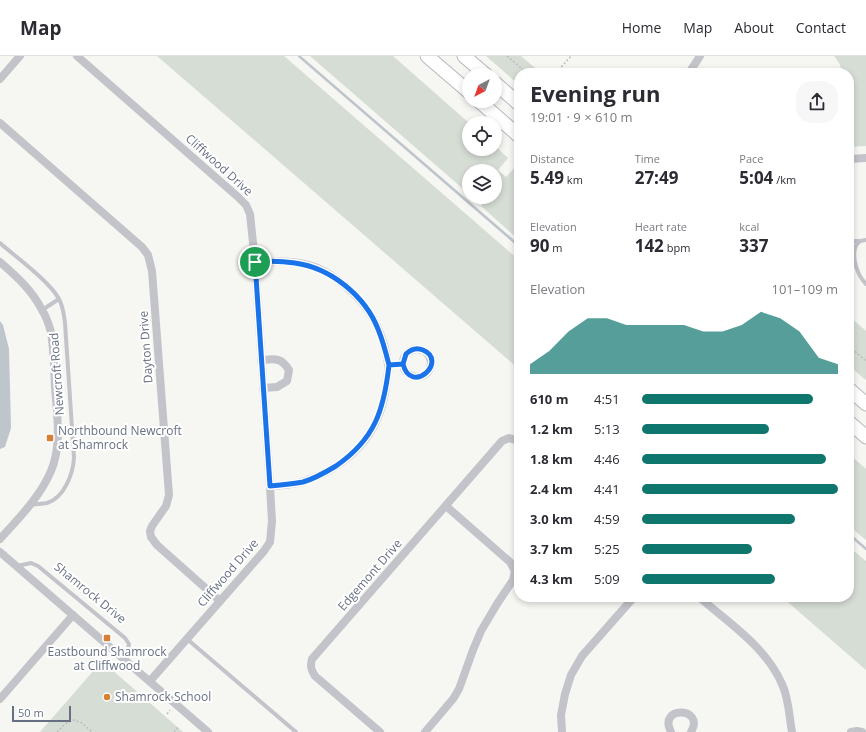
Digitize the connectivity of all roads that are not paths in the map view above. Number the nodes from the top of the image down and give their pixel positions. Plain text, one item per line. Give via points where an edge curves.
1 (20, 56) edge
2 (77, 56) edge
3 (428, 56) edge
4 (464, 56) edge
5 (468, 56) edge
6 (700, 56) edge
7 (478, 68) edge
8 (478, 68) edge
9 (692, 68) edge
10 (0, 79) edge
11 (462, 86) edge
12 (502, 89) edge
13 (514, 100) edge
14 (487, 108) edge
15 (0, 123) edge
16 (514, 132) edge
17 (866, 158) edge
18 (854, 159) edge
19 (866, 240) edge
20 (854, 241) edge
21 (860, 241) junction
22 (0, 243) edge
23 (0, 262) edge
24 (255, 262) junction
25 (866, 284) edge
26 (59, 299) junction
27 (42, 310) junction
28 (261, 360) junction
29 (403, 364) dead end
30 (389, 365) junction
31 (854, 387) edge
32 (263, 388) junction
33 (854, 393) edge
34 (866, 393) edge
35 (866, 404) edge
36 (854, 426) edge
37 (866, 437) edge
38 (514, 440) edge
39 (270, 486) junction
40 (30, 505) junction
41 (446, 506) junction
42 (0, 539) edge
43 (0, 552) edge
44 (16, 567) junction
45 (514, 569) edge
46 (514, 576) edge
47 (220, 601) junction
48 (630, 602) edge
49 (705, 602) edge
50 (73, 615) junction
51 (186, 639) junction
52 (126, 661) junction
53 (150, 681) junction
54 (2, 694) edge
55 (208, 732) edge
56 (296, 732) edge
57 (380, 732) edge
58 (425, 732) edge
59 (562, 732) edge
60 (671, 732) edge
61 (691, 732) edge
62 (792, 732) edge
63 (851, 732) edge
64 (862, 732) edge

1 - 10 street
2 - 24 street, Cliffwood Drive via 246,205 250,214
3 - 11 main road
4 - 7 main road
5 - 8 main road
6 - 9 street
12 - 13 main road
14 - 16 main road
15 - 47 street, Dayton Drive via 148,255 152,271 169,495 166,506 152,526 151,538
17 - 18 street
19 - 21 lane
20 - 21 lane
21 - 25 lane via 855,247 857,272
22 - 26 lane, Newcroft Road via 46,282
23 - 27 street, Newcroft Road via 28,288
24 - 28 street, Cliffwood Drive
24 - 30 street via 296,263 315,267 335,277 370,313 381,335
26 - 27 lane
26 - 40 lane, Newcroft Road via 66,323 74,467 66,485 56,498 47,503
27 - 40 street, Newcroft Road via 53,346 58,436 52,470
28 - 32 street, Cliffwood Drive
28 - 32 street via 276,359 284,362 289,370 287,381 277,387
29 - 30 street
30 - 39 street via 386,392 379,416 365,440 347,458 328,471 304,481
31 - 34 main road
32 - 39 street, Cliffwood Drive
33 - 35 main road
36 - 37 main road
38 - 41 street, Edgemont Drive via 509,438 502,441
39 - 47 street, Cliffwood Drive via 270,542
40 - 42 street, Newcroft Road
41 - 45 street via 510,562
41 - 57 street, Edgemont Drive via 312,659 310,665 315,676
43 - 44 street
44 - 50 street
44 - 52 lane, Shamrock Drive via 31,563 38,566 125,638 129,644
46 - 58 street via 481,631 460,689
47 - 51 street, Cliffwood Drive
48 - 59 street via 582,656 571,675 564,701
49 - 62 street via 758,648 771,664 788,702
50 - 52 street
50 - 54 street
51 - 53 street, Cliffwood Drive
51 - 56 lane
52 - 53 street
53 - 55 street
60 - 61 street via 670,720 675,713 683,712 693,719 694,727
63 - 64 street

